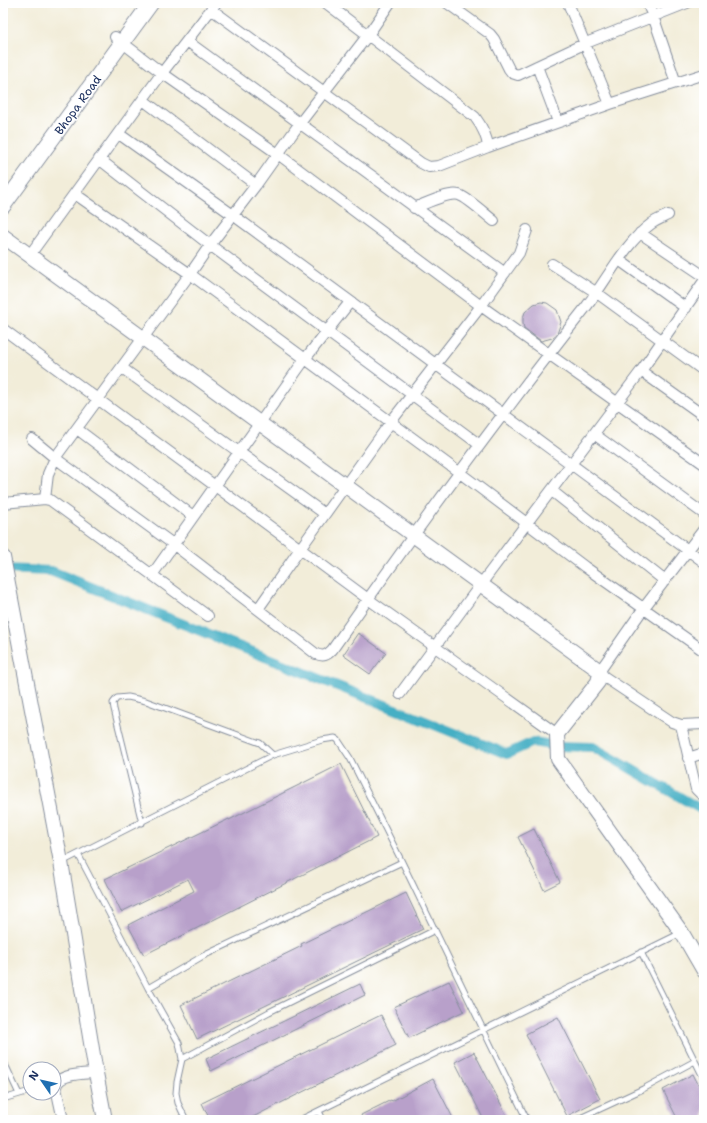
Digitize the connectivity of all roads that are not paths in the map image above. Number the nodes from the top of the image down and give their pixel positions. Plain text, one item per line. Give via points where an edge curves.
1 (140, 3) edge
2 (151, 3) edge
3 (326, 3) edge
4 (390, 3) edge
5 (447, 3) edge
6 (568, 3) edge
7 (647, 3) edge
8 (687, 3) edge
9 (213, 6) edge
10 (653, 16) junction
11 (368, 35) junction
12 (118, 40) junction
13 (187, 41) junction
14 (586, 43) junction
15 (537, 66) junction
16 (162, 73) junction
17 (704, 74) edge
18 (676, 83) junction
19 (325, 92) junction
20 (142, 100) junction
21 (610, 104) junction
22 (558, 122) junction
23 (300, 123) junction
24 (119, 134) junction
25 (488, 147) junction
26 (278, 154) junction
27 (99, 159) junction
28 (256, 185) junction
29 (3, 193) edge
30 (75, 194) junction
31 (3, 206) edge
32 (414, 208) junction
33 (233, 215) junction
34 (668, 216) dead end
35 (494, 221) dead end
36 (527, 230) dead end
37 (640, 234) junction
38 (3, 236) edge
39 (210, 245) junction
40 (30, 256) junction
41 (619, 260) junction
42 (552, 264) dead end
43 (505, 273) junction
44 (190, 274) junction
45 (704, 275) edge
46 (703, 284) edge
47 (597, 293) junction
48 (350, 302) junction
49 (481, 306) junction
50 (686, 308) junction
51 (3, 329) edge
52 (327, 331) junction
53 (144, 339) junction
54 (663, 340) junction
55 (549, 353) junction
56 (305, 359) junction
57 (436, 365) junction
58 (122, 368) junction
59 (641, 371) junction
60 (704, 371) edge
61 (412, 394) junction
62 (99, 399) junction
63 (618, 402) junction
64 (504, 413) junction
65 (704, 416) edge
66 (260, 423) junction
67 (390, 423) junction
68 (77, 429) junction
69 (594, 434) junction
70 (32, 439) dead end
71 (480, 445) junction
72 (238, 452) junction
73 (55, 458) junction
74 (704, 464) edge
75 (571, 465) junction
76 (460, 473) junction
77 (214, 486) junction
78 (346, 486) junction
79 (552, 491) junction
80 (45, 499) junction
81 (3, 502) edge
82 (325, 514) junction
83 (704, 514) edge
84 (193, 516) junction
85 (527, 524) junction
86 (704, 529) edge
87 (414, 536) junction
88 (173, 544) junction
89 (300, 549) junction
90 (689, 550) junction
91 (3, 557) edge
92 (704, 562) edge
93 (152, 575) junction
94 (665, 581) junction
95 (481, 584) junction
96 (368, 599) junction
97 (258, 609) junction
98 (643, 609) junction
99 (208, 616) dead end
100 (435, 647) junction
101 (704, 651) edge
102 (600, 673) junction
103 (400, 694) dead end
104 (704, 724) edge
105 (681, 725) junction
106 (557, 734) junction
107 (704, 753) edge
108 (273, 755) junction
109 (688, 758) junction
110 (704, 794) edge
111 (142, 823) junction
112 (78, 854) junction
113 (61, 862) junction
114 (402, 862) junction
115 (435, 930) junction
116 (682, 933) junction
117 (641, 952) junction
118 (704, 970) edge
119 (148, 988) junction
120 (483, 1030) junction
121 (182, 1059) junction
122 (3, 1060) edge
123 (695, 1061) junction
124 (96, 1073) junction
125 (62, 1078) edge
126 (704, 1079) edge
127 (22, 1093) edge
128 (19, 1094) junction
129 (3, 1099) edge
130 (59, 1101) edge
131 (319, 1111) junction
132 (63, 1120) edge
133 (105, 1120) edge
134 (186, 1120) edge
135 (300, 1120) edge
136 (323, 1120) edge
137 (527, 1120) edge
138 (576, 1120) edge

1 - 12 main road, Bhopa Road
2 - 12 main road, Bhopa Road
3 - 11 street
4 - 11 street
5 - 15 street via 490,34 512,73 518,75
6 - 14 street
7 - 10 street
8 - 10 street
9 - 13 street
9 - 19 street via 287,66
10 - 14 street
10 - 18 street
11 - 19 street
11 - 25 street via 475,117
12 - 16 street
12 - 29 main road, Bhopa Road
12 - 31 main road, Bhopa Road
13 - 16 street
13 - 23 street
14 - 15 street
14 - 21 street
15 - 22 street
16 - 20 street
16 - 26 street
17 - 18 street
18 - 21 street
19 - 23 street
19 - 25 street via 399,148 429,166 439,166
20 - 24 street
20 - 28 street
21 - 22 street
22 - 25 street
23 - 26 street
23 - 32 street
24 - 27 street
24 - 33 street
26 - 28 street
26 - 49 street
27 - 30 street
27 - 39 street
28 - 33 street
30 - 40 street
30 - 44 street
32 - 35 street via 454,194 464,198
32 - 43 street
33 - 39 street
33 - 48 street
34 - 37 street via 653,222
36 - 43 street via 521,249
37 - 41 street
37 - 45 street
38 - 40 main road
39 - 44 street
39 - 52 street
40 - 53 main road
41 - 47 street
41 - 50 street
42 - 47 street
43 - 49 street
44 - 53 street
44 - 56 street
46 - 50 street
47 - 54 street
47 - 55 street
48 - 52 street
48 - 57 street
49 - 55 street
49 - 57 street
50 - 54 street
51 - 62 street
52 - 56 street
52 - 61 street
53 - 58 street
53 - 66 main road
54 - 59 street
54 - 60 street
55 - 63 street
55 - 64 street
56 - 66 street
56 - 67 street
57 - 61 street
57 - 64 street
58 - 62 street
58 - 72 street
59 - 63 street
59 - 65 street
61 - 67 street
61 - 71 street
62 - 68 street
62 - 77 street
63 - 69 street
63 - 74 street
64 - 71 street
64 - 75 street
66 - 72 street
66 - 78 main road
67 - 76 street
67 - 78 street
68 - 73 street
68 - 84 street
69 - 75 street
69 - 83 street
70 - 73 street
71 - 76 street
72 - 77 street
72 - 82 street
73 - 80 street via 48,474
73 - 88 street
75 - 79 street
75 - 90 street
76 - 85 street
76 - 87 street
77 - 84 street
77 - 89 street
78 - 82 street
78 - 87 main road
79 - 85 street
79 - 94 street
80 - 81 street
80 - 93 street
82 - 89 street
84 - 88 street
85 - 95 street
85 - 98 street
86 - 90 street
87 - 95 main road
87 - 96 street
88 - 93 street
88 - 97 street
89 - 96 street
89 - 97 street
90 - 92 street
90 - 94 street
91 - 113 main road
93 - 99 street
94 - 98 street
95 - 100 street
95 - 102 main road
96 - 97 street via 332,650 323,656 316,654
96 - 100 street
98 - 101 street
98 - 102 street
100 - 103 street
100 - 106 street
102 - 105 street via 672,722
102 - 106 main road via 598,682
104 - 105 street
105 - 109 street
106 - 116 main road via 558,759
107 - 109 street
108 - 111 lane
108 - 111 lane via 260,743 146,701 128,697 117,698 114,700 114,706
108 - 114 lane via 322,740 338,740 350,758
109 - 110 street via 696,789 700,794
111 - 112 lane
112 - 113 lane
112 - 119 lane
113 - 124 main road
114 - 115 lane
114 - 119 lane via 203,956
115 - 120 lane
115 - 121 lane
116 - 117 lane
116 - 118 main road
117 - 120 lane
117 - 123 lane
119 - 121 lane via 179,1043
120 - 131 lane
120 - 137 lane
121 - 134 lane via 176,1093
122 - 128 lane
123 - 126 lane
123 - 138 lane
124 - 125 street
124 - 133 main road
127 - 128 lane
128 - 129 lane
130 - 132 street
131 - 135 lane
131 - 136 lane

